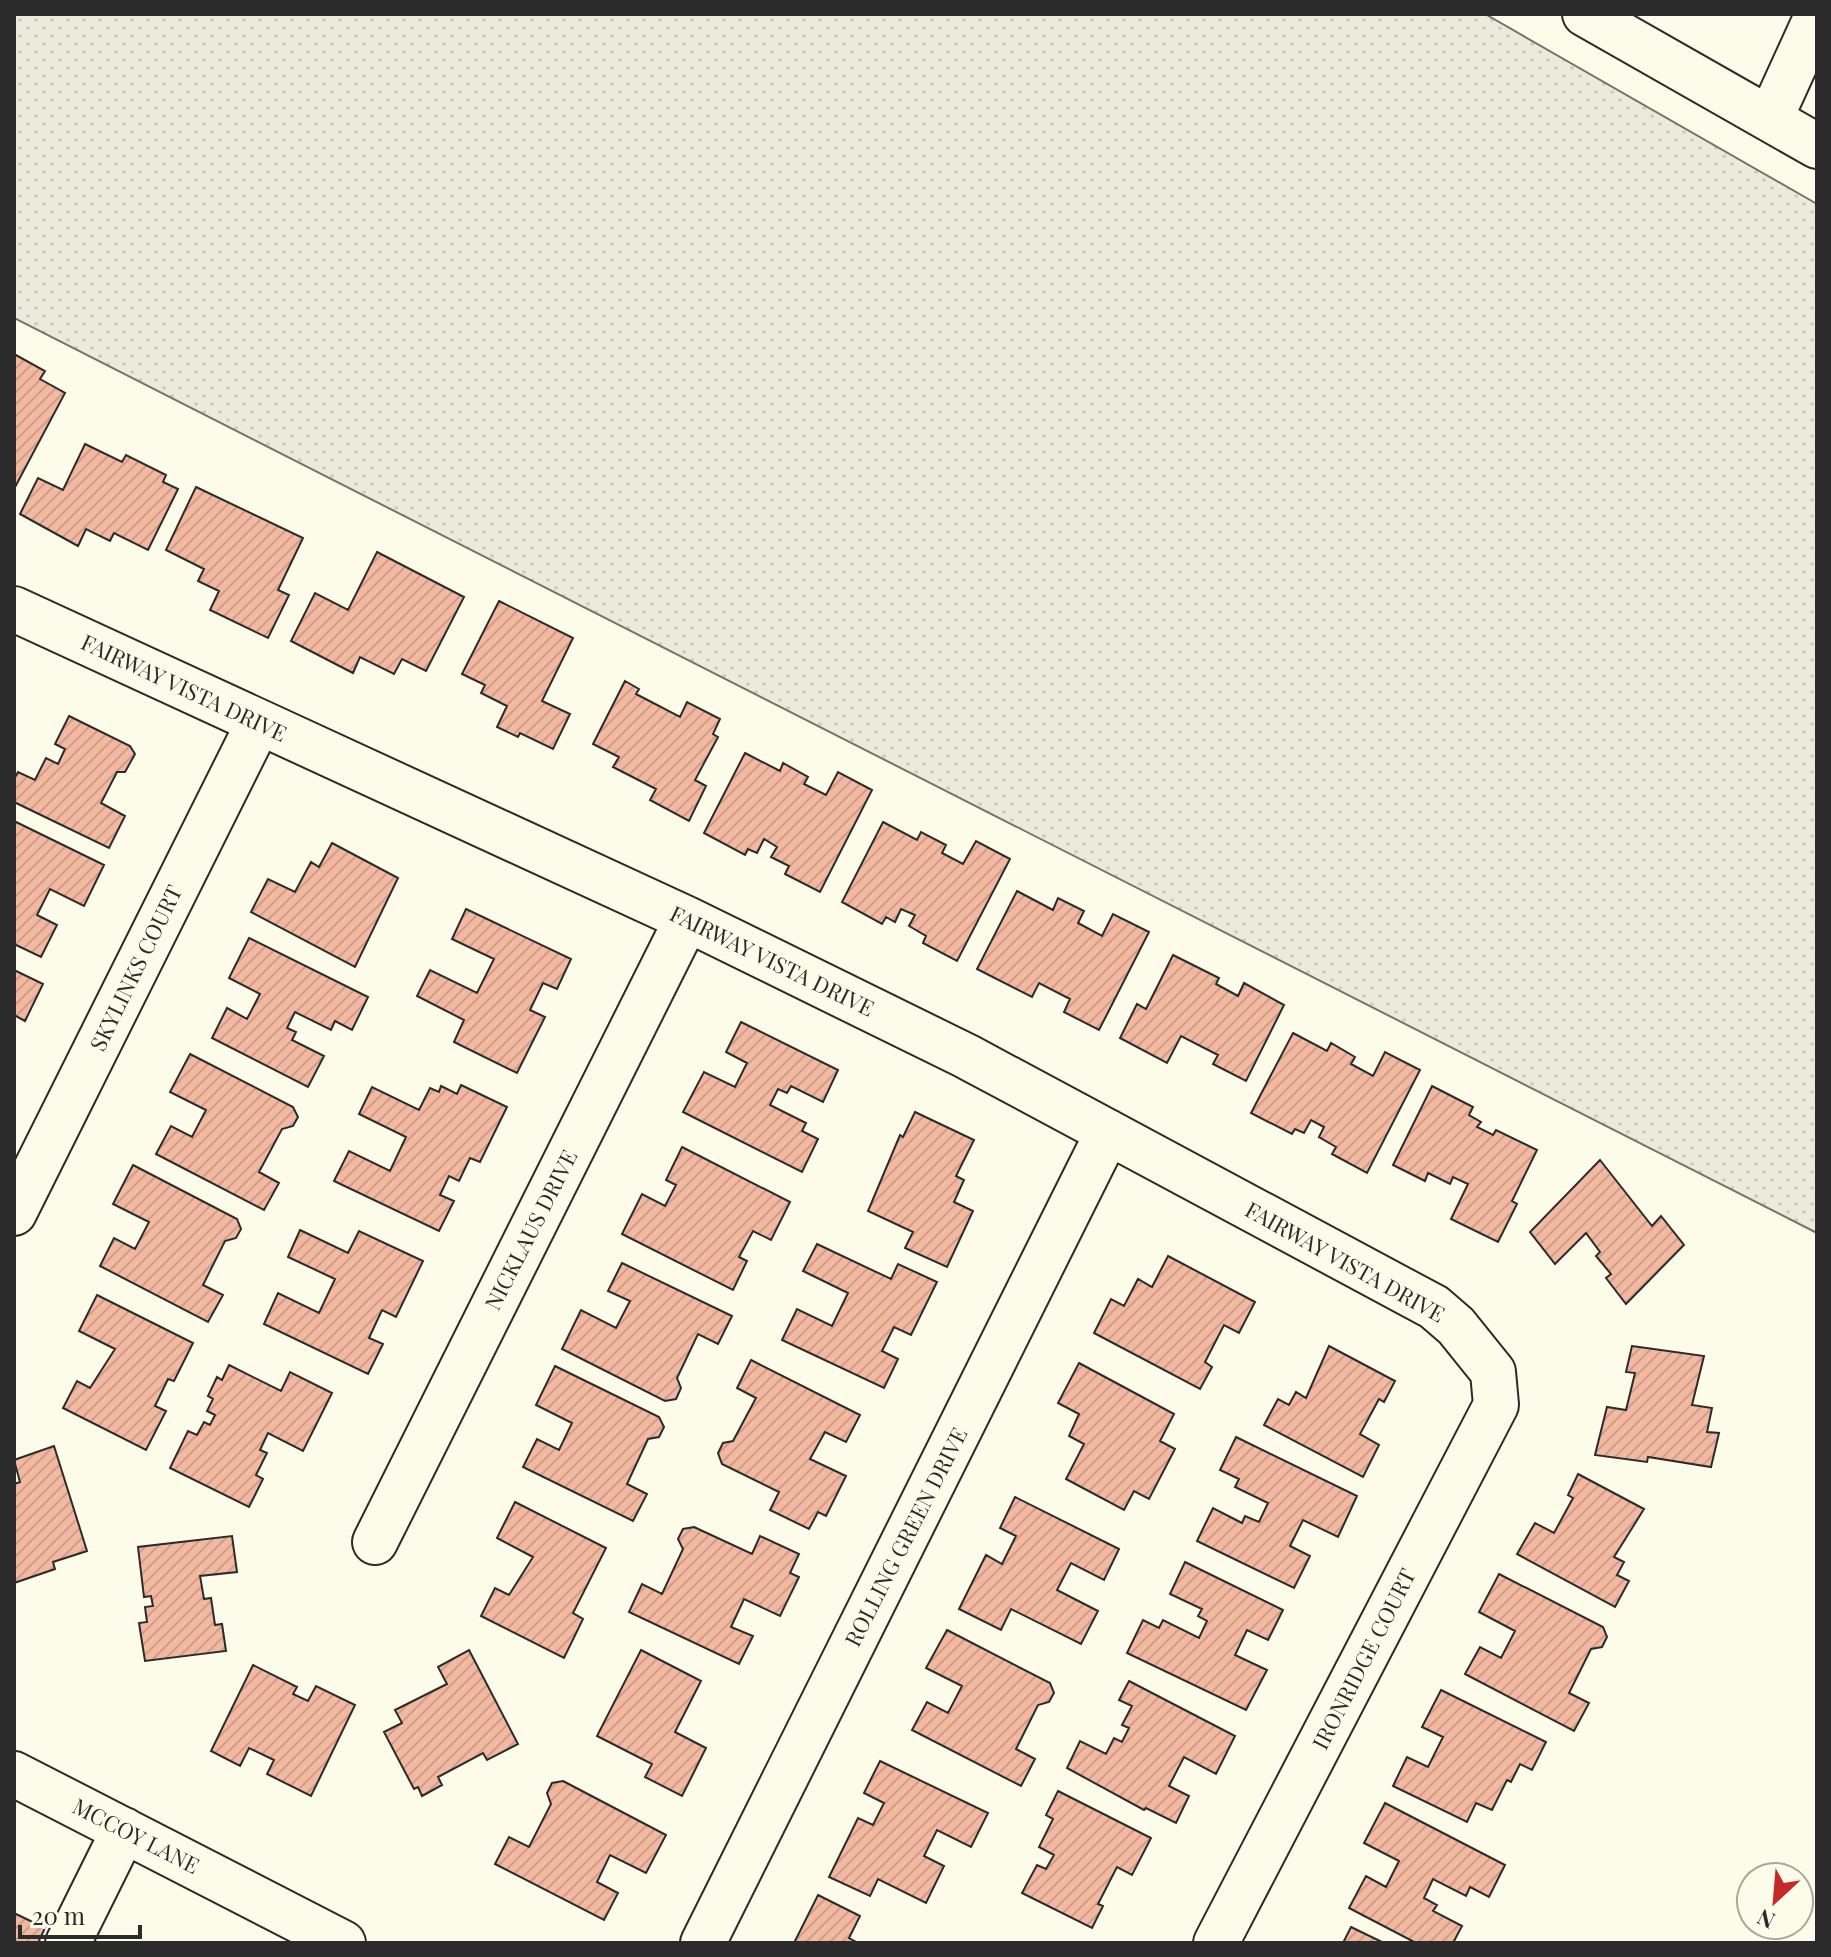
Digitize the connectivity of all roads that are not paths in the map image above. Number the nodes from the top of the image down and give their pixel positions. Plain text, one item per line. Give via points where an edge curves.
1 (1585, 14) edge
2 (1817, 16) edge
3 (1627, 30) edge
4 (1770, 119) junction
5 (1817, 146) edge
6 (14, 609) edge
7 (258, 724) junction
8 (687, 919) junction
9 (1108, 1132) junction
10 (14, 1213) edge
11 (1493, 1372) joint
12 (375, 1542) dead end
13 (14, 1774) edge
14 (124, 1830) junction
15 (68, 1943) edge
16 (343, 1943) edge
17 (703, 1943) edge
18 (1216, 1943) edge

1 - 3 street
2 - 4 street
3 - 4 street
4 - 5 street
6 - 7 street, FAIRWAY VISTA DRIVE
7 - 8 street, FAIRWAY VISTA DRIVE
7 - 10 street, SKYLINKS COURT
8 - 9 street, FAIRWAY VISTA DRIVE
8 - 12 street, NICKLAUS DRIVE
9 - 11 street, FAIRWAY VISTA DRIVE via 1434,1307
9 - 17 street, ROLLING GREEN DRIVE
11 - 18 street, IRONRIDGE COURT via 1496,1405
13 - 14 street, MCCOY LANE
14 - 15 street
14 - 16 street, MCCOY LANE

